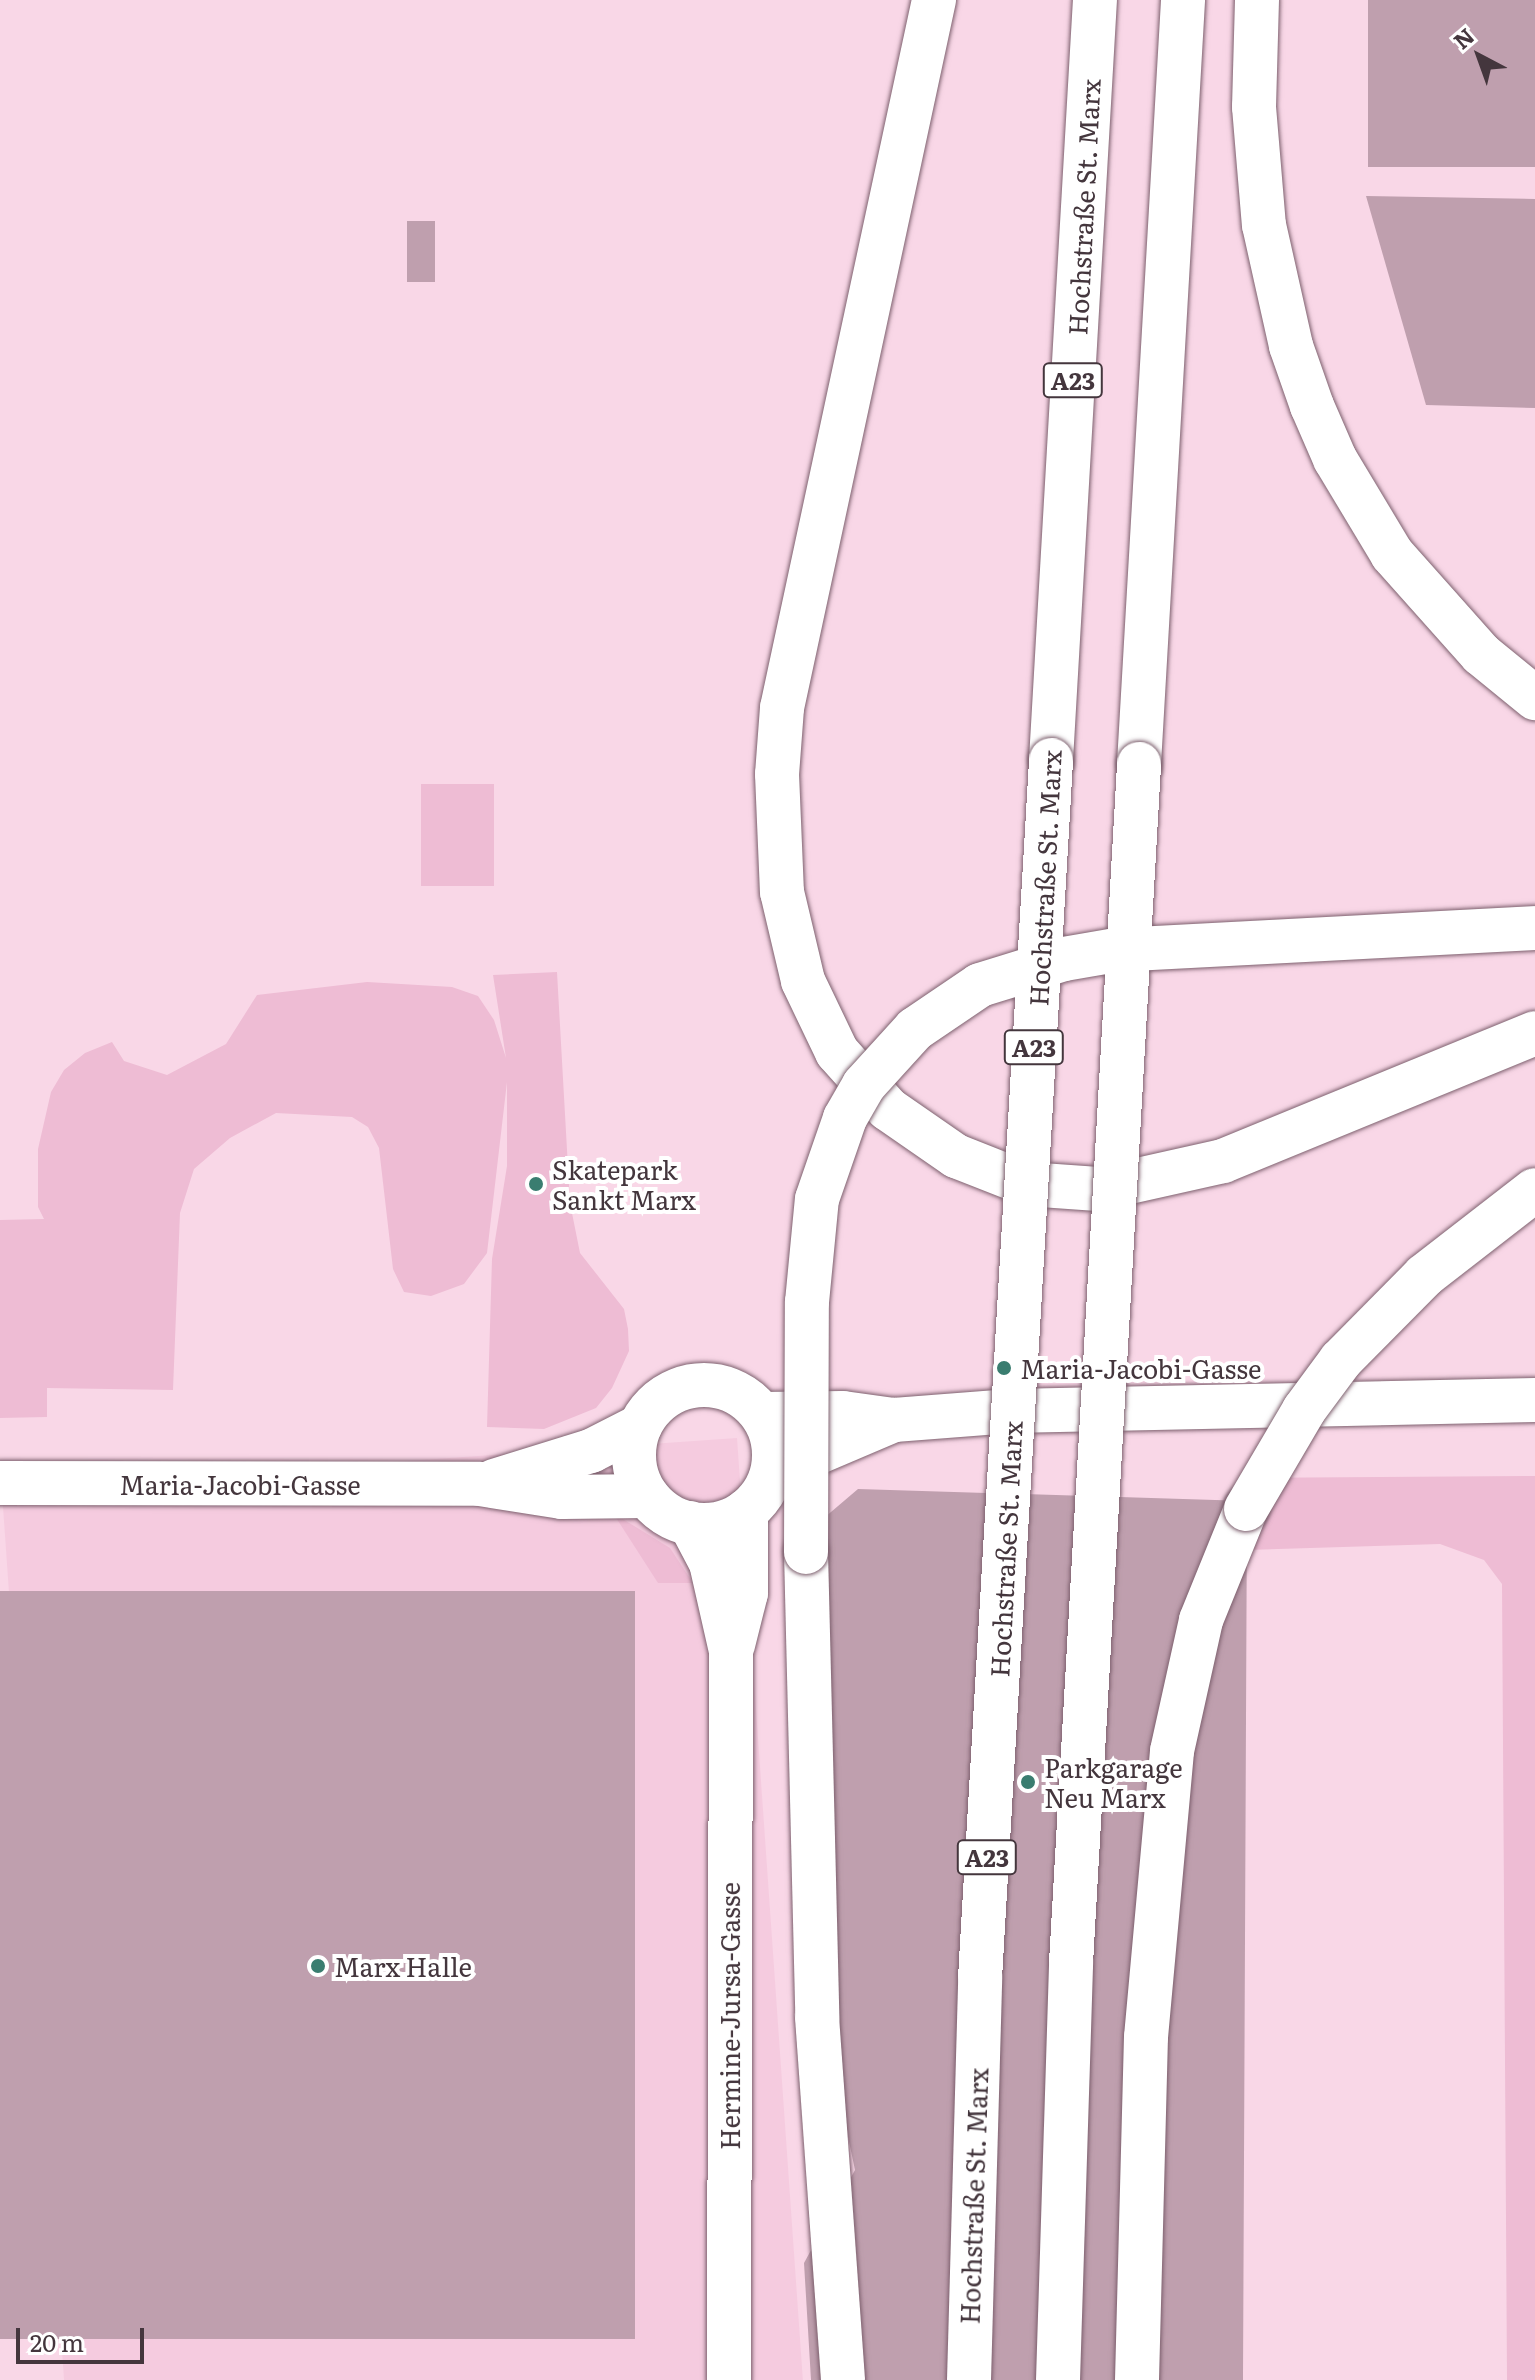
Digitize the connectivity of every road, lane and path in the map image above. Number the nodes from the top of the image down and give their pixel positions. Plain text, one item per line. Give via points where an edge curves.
1 (934, 0) edge
2 (1095, 0) edge
3 (1183, 0) edge
4 (1257, 0) edge
5 (1535, 698) edge
6 (1535, 928) edge
7 (1535, 1033) edge
8 (1535, 1190) edge
9 (1535, 1400) edge
10 (762, 1414) junction
11 (894, 1420) junction
12 (640, 1426) junction
13 (0, 1483) edge
14 (480, 1484) junction
15 (647, 1496) junction
16 (757, 1496) junction
17 (690, 1523) junction
18 (731, 1651) junction
19 (729, 2380) edge
20 (843, 2380) edge
21 (969, 2380) edge
22 (1058, 2380) edge
23 (1137, 2380) edge

1 - 7 main road via 782,708 777,802 782,892 803,981 819,1019 858,1080 944,1149 1027,1184 1098,1189 1223,1161
2 - 21 main road, Hochstraße St. Marx / A23, bridge via 980,1978
3 - 22 main road, bridge via 1071,1963
4 - 5 main road via 1254,107 1264,225 1283,316 1312,406 1335,459 1392,554 1481,654
6 - 20 main road, bridge via 1116,950 1017,971 948,1003 915,1029 864,1085 845,1118 829,1157 810,1242 806,1552 817,2017
8 - 23 main road, bridge via 1424,1276 1341,1360 1272,1459 1221,1562 1201,1620 1172,1751 1157,1876 1146,2037
9 - 11 main road via 1011,1411
10 - 11 main road via 843,1413
10 - 12 main road via 729,1388 698,1385 668,1395
10 - 16 main road via 773,1440
11 - 16 main road via 793,1463
12 - 14 main road, Maria-Jacobi-Gasse via 579,1455
12 - 15 main road via 635,1466
13 - 14 main road, Maria-Jacobi-Gasse
14 - 15 main road, Maria-Jacobi-Gasse via 562,1497
15 - 17 main road via 659,1509
16 - 17 main road via 722,1523
16 - 18 main road, Hermine-Jursa-Gasse via 746,1593
17 - 18 main road, Hermine-Jursa-Gasse via 711,1563
18 - 19 main road, Hermine-Jursa-Gasse

